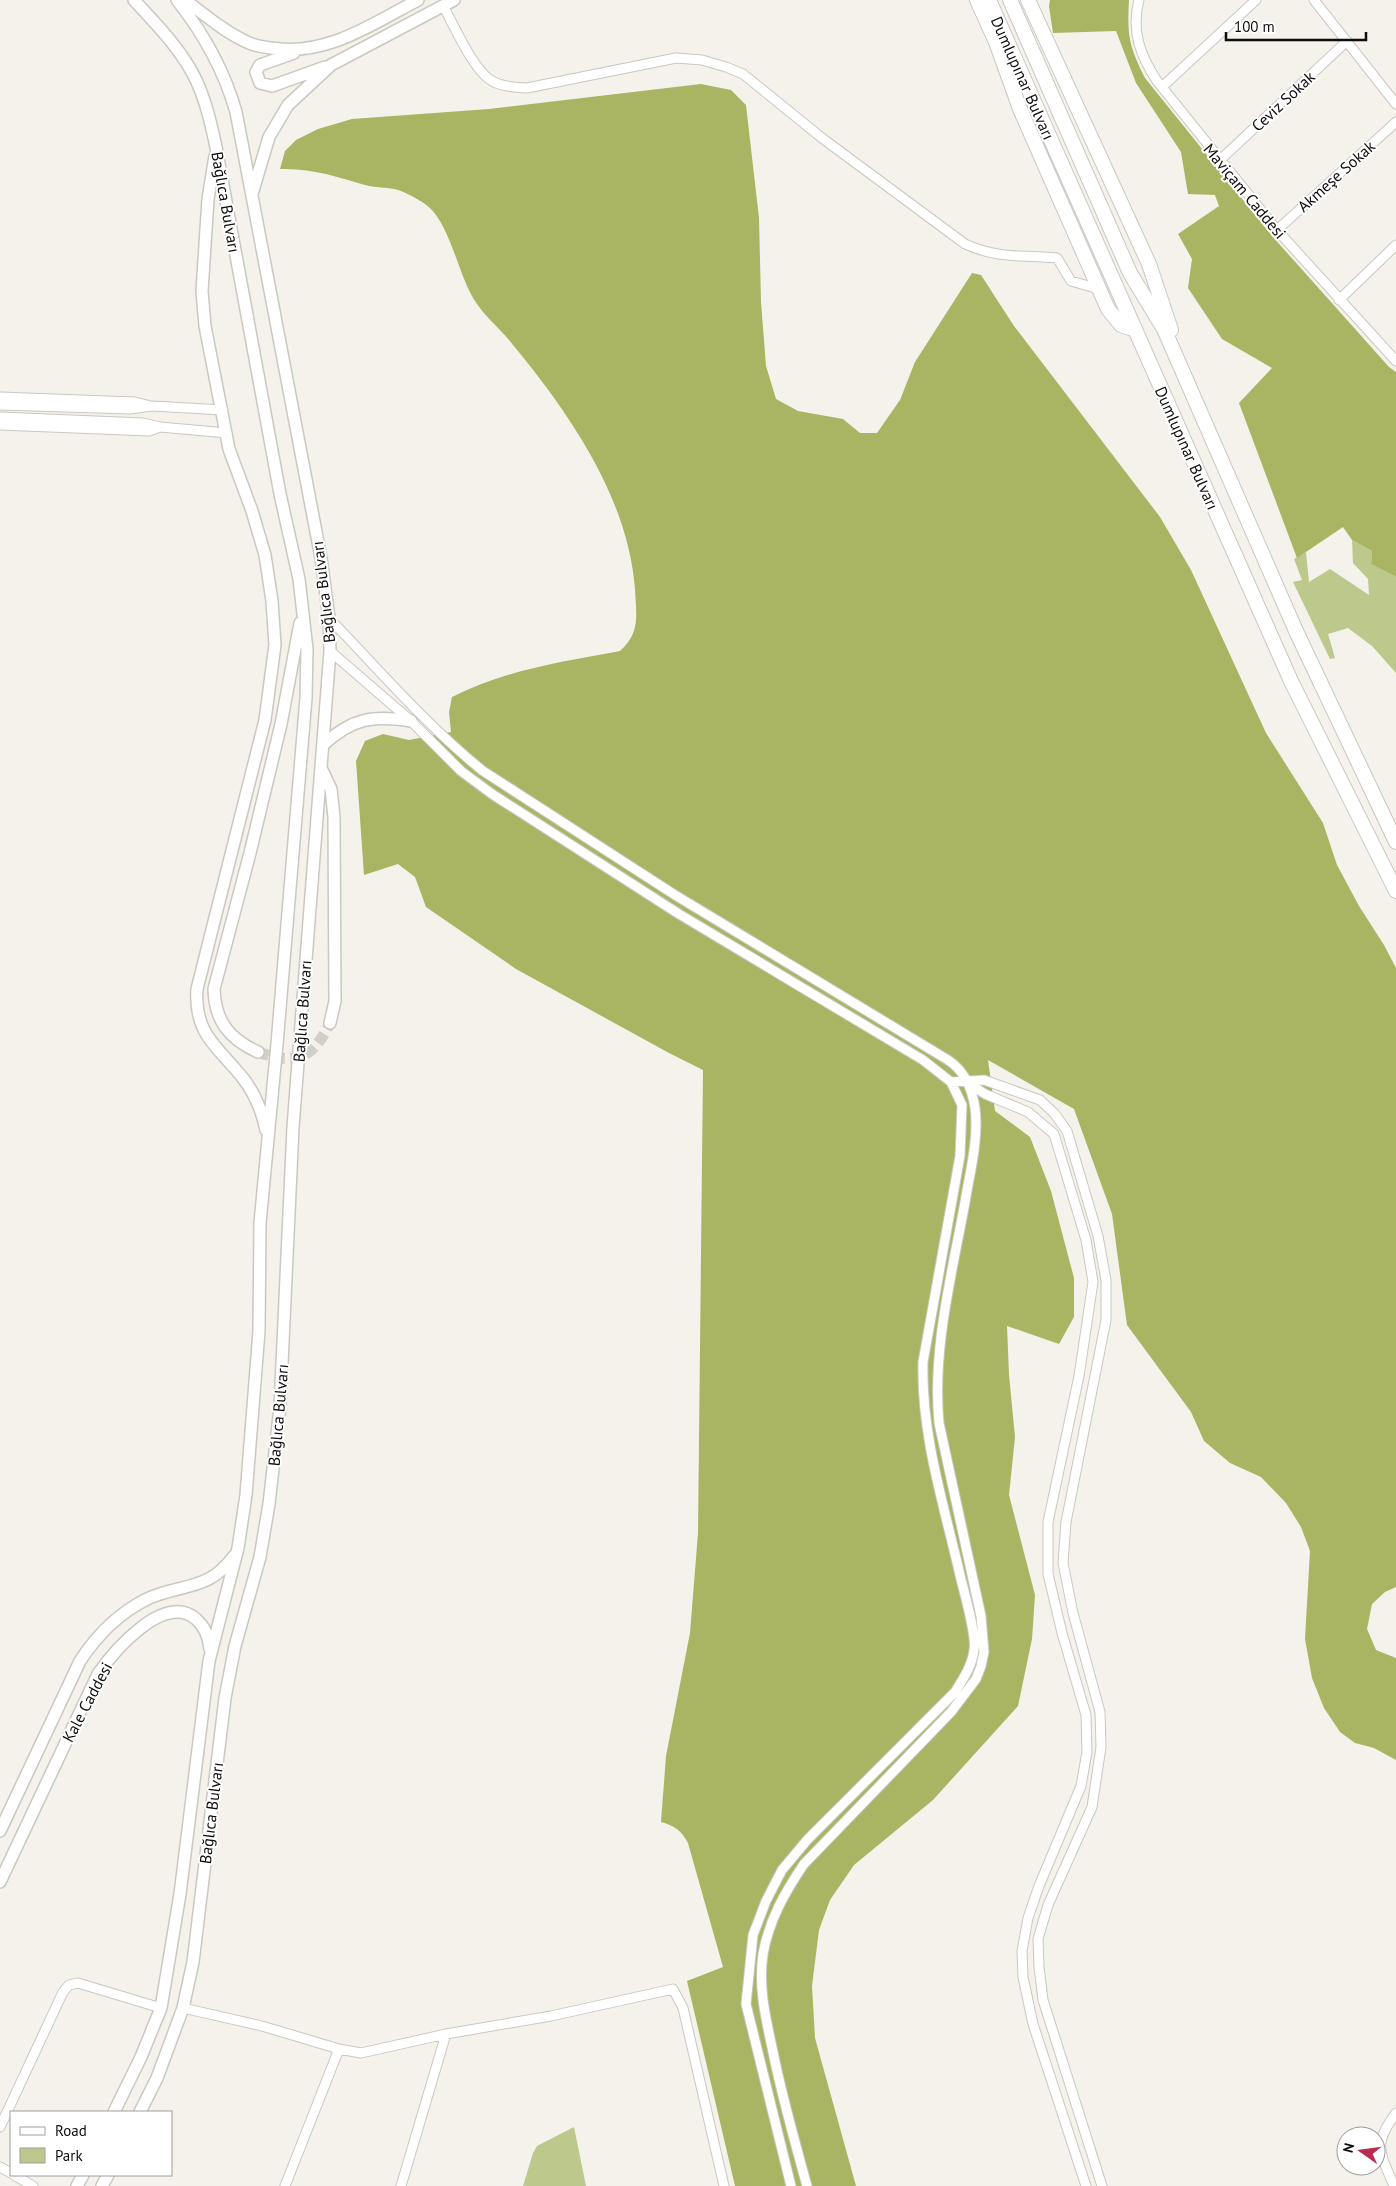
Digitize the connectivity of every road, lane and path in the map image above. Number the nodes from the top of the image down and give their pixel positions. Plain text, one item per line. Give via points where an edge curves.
1 (134, 0) edge
2 (177, 0) edge
3 (185, 0) edge
4 (418, 0) edge
5 (454, 0) edge
6 (977, 0) edge
7 (989, 0) edge
8 (1010, 0) edge
9 (1028, 0) edge
10 (1139, 0) edge
11 (1256, 0) edge
12 (1314, 0) edge
13 (443, 6) junction
14 (1347, 42) junction
15 (305, 50) junction
16 (330, 66) junction
17 (1162, 87) junction
18 (1396, 104) edge
19 (1396, 122) edge
20 (216, 147) junction
21 (1219, 161) junction
22 (251, 196) junction
23 (1277, 230) junction
24 (1396, 245) edge
25 (1098, 289) junction
26 (1339, 300) junction
27 (1133, 329) junction
28 (1396, 361) edge
29 (1189, 383) junction
30 (0, 397) edge
31 (50, 403) junction
32 (0, 405) edge
33 (152, 406) junction
34 (134, 408) junction
35 (223, 410) junction
36 (0, 417) edge
37 (134, 422) junction
38 (47, 423) junction
39 (0, 426) edge
40 (160, 427) junction
41 (227, 433) junction
42 (303, 609) junction
43 (329, 618) junction
44 (330, 651) junction
45 (271, 681) junction
46 (410, 721) junction
47 (281, 724) junction
48 (324, 744) junction
49 (322, 770) junction
50 (1396, 842) edge
51 (1396, 891) edge
52 (330, 1023) tunnel mouth
53 (258, 1052) tunnel mouth
54 (951, 1082) junction
55 (968, 1082) junction
56 (267, 1144) junction
57 (236, 1553) junction
58 (209, 1661) junction
59 (0, 1831) edge
60 (0, 1882) edge
61 (161, 2008) junction
62 (183, 2008) junction
63 (446, 2034) junction
64 (339, 2049) junction
65 (114, 2111) edge
66 (140, 2111) edge
67 (1396, 2113) edge
68 (0, 2127) edge
69 (16, 2176) edge
70 (34, 2186) edge
71 (286, 2186) edge
72 (401, 2186) edge
73 (724, 2186) edge
74 (791, 2186) edge
75 (807, 2186) edge
76 (1086, 2186) edge
77 (1102, 2186) edge
78 (1394, 2186) edge

1 - 20 main road, Bağlıca Bulvarı via 180,54 196,79
2 - 22 main road via 194,21 228,84
3 - 15 main road via 250,44 281,50
4 - 15 main road via 344,40
5 - 13 main road, Bağlıca Bulvarı
6 - 25 highway
7 - 27 highway, Dumlupınar Bulvarı
8 - 29 highway, Dumlupınar Bulvarı via 1130,273 1164,329
9 - 29 highway via 1149,264
10 - 17 street, Maviçam Caddesi via 1137,41 1145,61
11 - 17 street
12 - 14 street
13 - 16 main road, Bağlıca Bulvarı
13 - 25 street via 478,68 489,80 504,86 527,88 676,58 702,60 743,74 822,138 965,244 983,252 1057,258 1071,281
14 - 18 street
14 - 21 street, Ceviz Sokak
15 - 16 main road via 263,62 256,72 258,80 264,86 272,86
16 - 22 main road, Bağlıca Bulvarı via 288,105 269,137
17 - 21 street, Maviçam Caddesi
19 - 23 street, Akmeşe Sokak
20 - 35 main road via 208,198 202,291 205,326
20 - 42 main road, Bağlıca Bulvarı
21 - 23 street, Maviçam Caddesi
22 - 43 main road, Bağlıca Bulvarı via 321,558
23 - 26 street, Maviçam Caddesi
24 - 26 street
25 - 27 highway via 1114,318 1121,325
26 - 28 street, Maviçam Caddesi
27 - 51 highway, Dumlupınar Bulvarı via 1291,681
29 - 50 highway, Dumlupınar Bulvarı via 1296,631
30 - 31 street
31 - 32 street
31 - 33 street via 135,402
31 - 34 street
31 - 38 street
33 - 34 street
33 - 35 street
34 - 37 street
35 - 41 main road
36 - 38 street
37 - 38 street
37 - 40 street
38 - 39 street
38 - 40 street via 149,431
40 - 41 street
41 - 45 main road via 229,449 259,533 269,578 275,645
42 - 47 main road
42 - 56 main road, Bağlıca Bulvarı via 307,649 306,698
43 - 44 main road, Bağlıca Bulvarı
43 - 55 street via 459,752 484,771 675,895 956,1066
44 - 46 street
44 - 48 main road, Bağlıca Bulvarı
45 - 47 main road
45 - 56 main road via 265,720 197,1000 202,1029 210,1043 243,1078 256,1098 264,1120
46 - 48 main road via 385,717 362,720 338,732
46 - 54 street via 462,771 492,794 679,914 924,1060
47 - 53 main road via 214,989 214,1007 221,1022 234,1038
48 - 49 main road, Bağlıca Bulvarı
49 - 52 main road via 331,789 334,817 334,1001
49 - 62 main road, Bağlıca Bulvarı via 293,1127 275,1455 260,1556 234,1646 225,1698 193,1962
54 - 55 street
54 - 74 street via 962,1105 960,1156 924,1362 923,1388 931,1458 975,1649 956,1692 808,1838 782,1870 753,1935 746,2004
55 - 75 street via 975,1108 973,1152 938,1356 936,1392 939,1423 981,1616 984,1652 976,1679 951,1712 804,1864 785,1892 773,1920 763,1954 762,2002
55 - 76 street via 985,1094 1028,1112 1054,1134 1086,1240 1093,1282 1079,1376 1048,1522 1048,1574 1086,1716 1087,1752 1081,1786 1039,1886 1028,1918 1022,1951 1023,1977 1033,2024
55 - 77 street via 984,1080 1040,1100 1067,1131 1098,1236 1106,1280 1106,1320 1066,1522 1063,1563 1100,1712 1101,1747 1092,1807 1048,1906 1038,1939 1043,2000
56 - 57 main road, Bağlıca Bulvarı via 260,1224 259,1331 246,1495
57 - 58 main road, Bağlıca Bulvarı
57 - 59 main road, Kale Caddesi via 220,1572 204,1582 165,1592 128,1610 93,1642 80,1661
58 - 60 main road, Kale Caddesi via 207,1635 196,1619 186,1614 175,1612 165,1615 126,1639 98,1674
58 - 61 main road, Bağlıca Bulvarı via 180,1894
61 - 65 main road, Bağlıca Bulvarı
61 - 68 street via 78,1984 69,1985
62 - 64 street via 262,2026
62 - 66 main road, Bağlıca Bulvarı via 157,2078
63 - 64 street via 361,2053
63 - 72 street
63 - 73 street via 552,2016 673,1989 683,2008
64 - 71 street
67 - 78 street via 1386,2126 1380,2144
69 - 70 street

